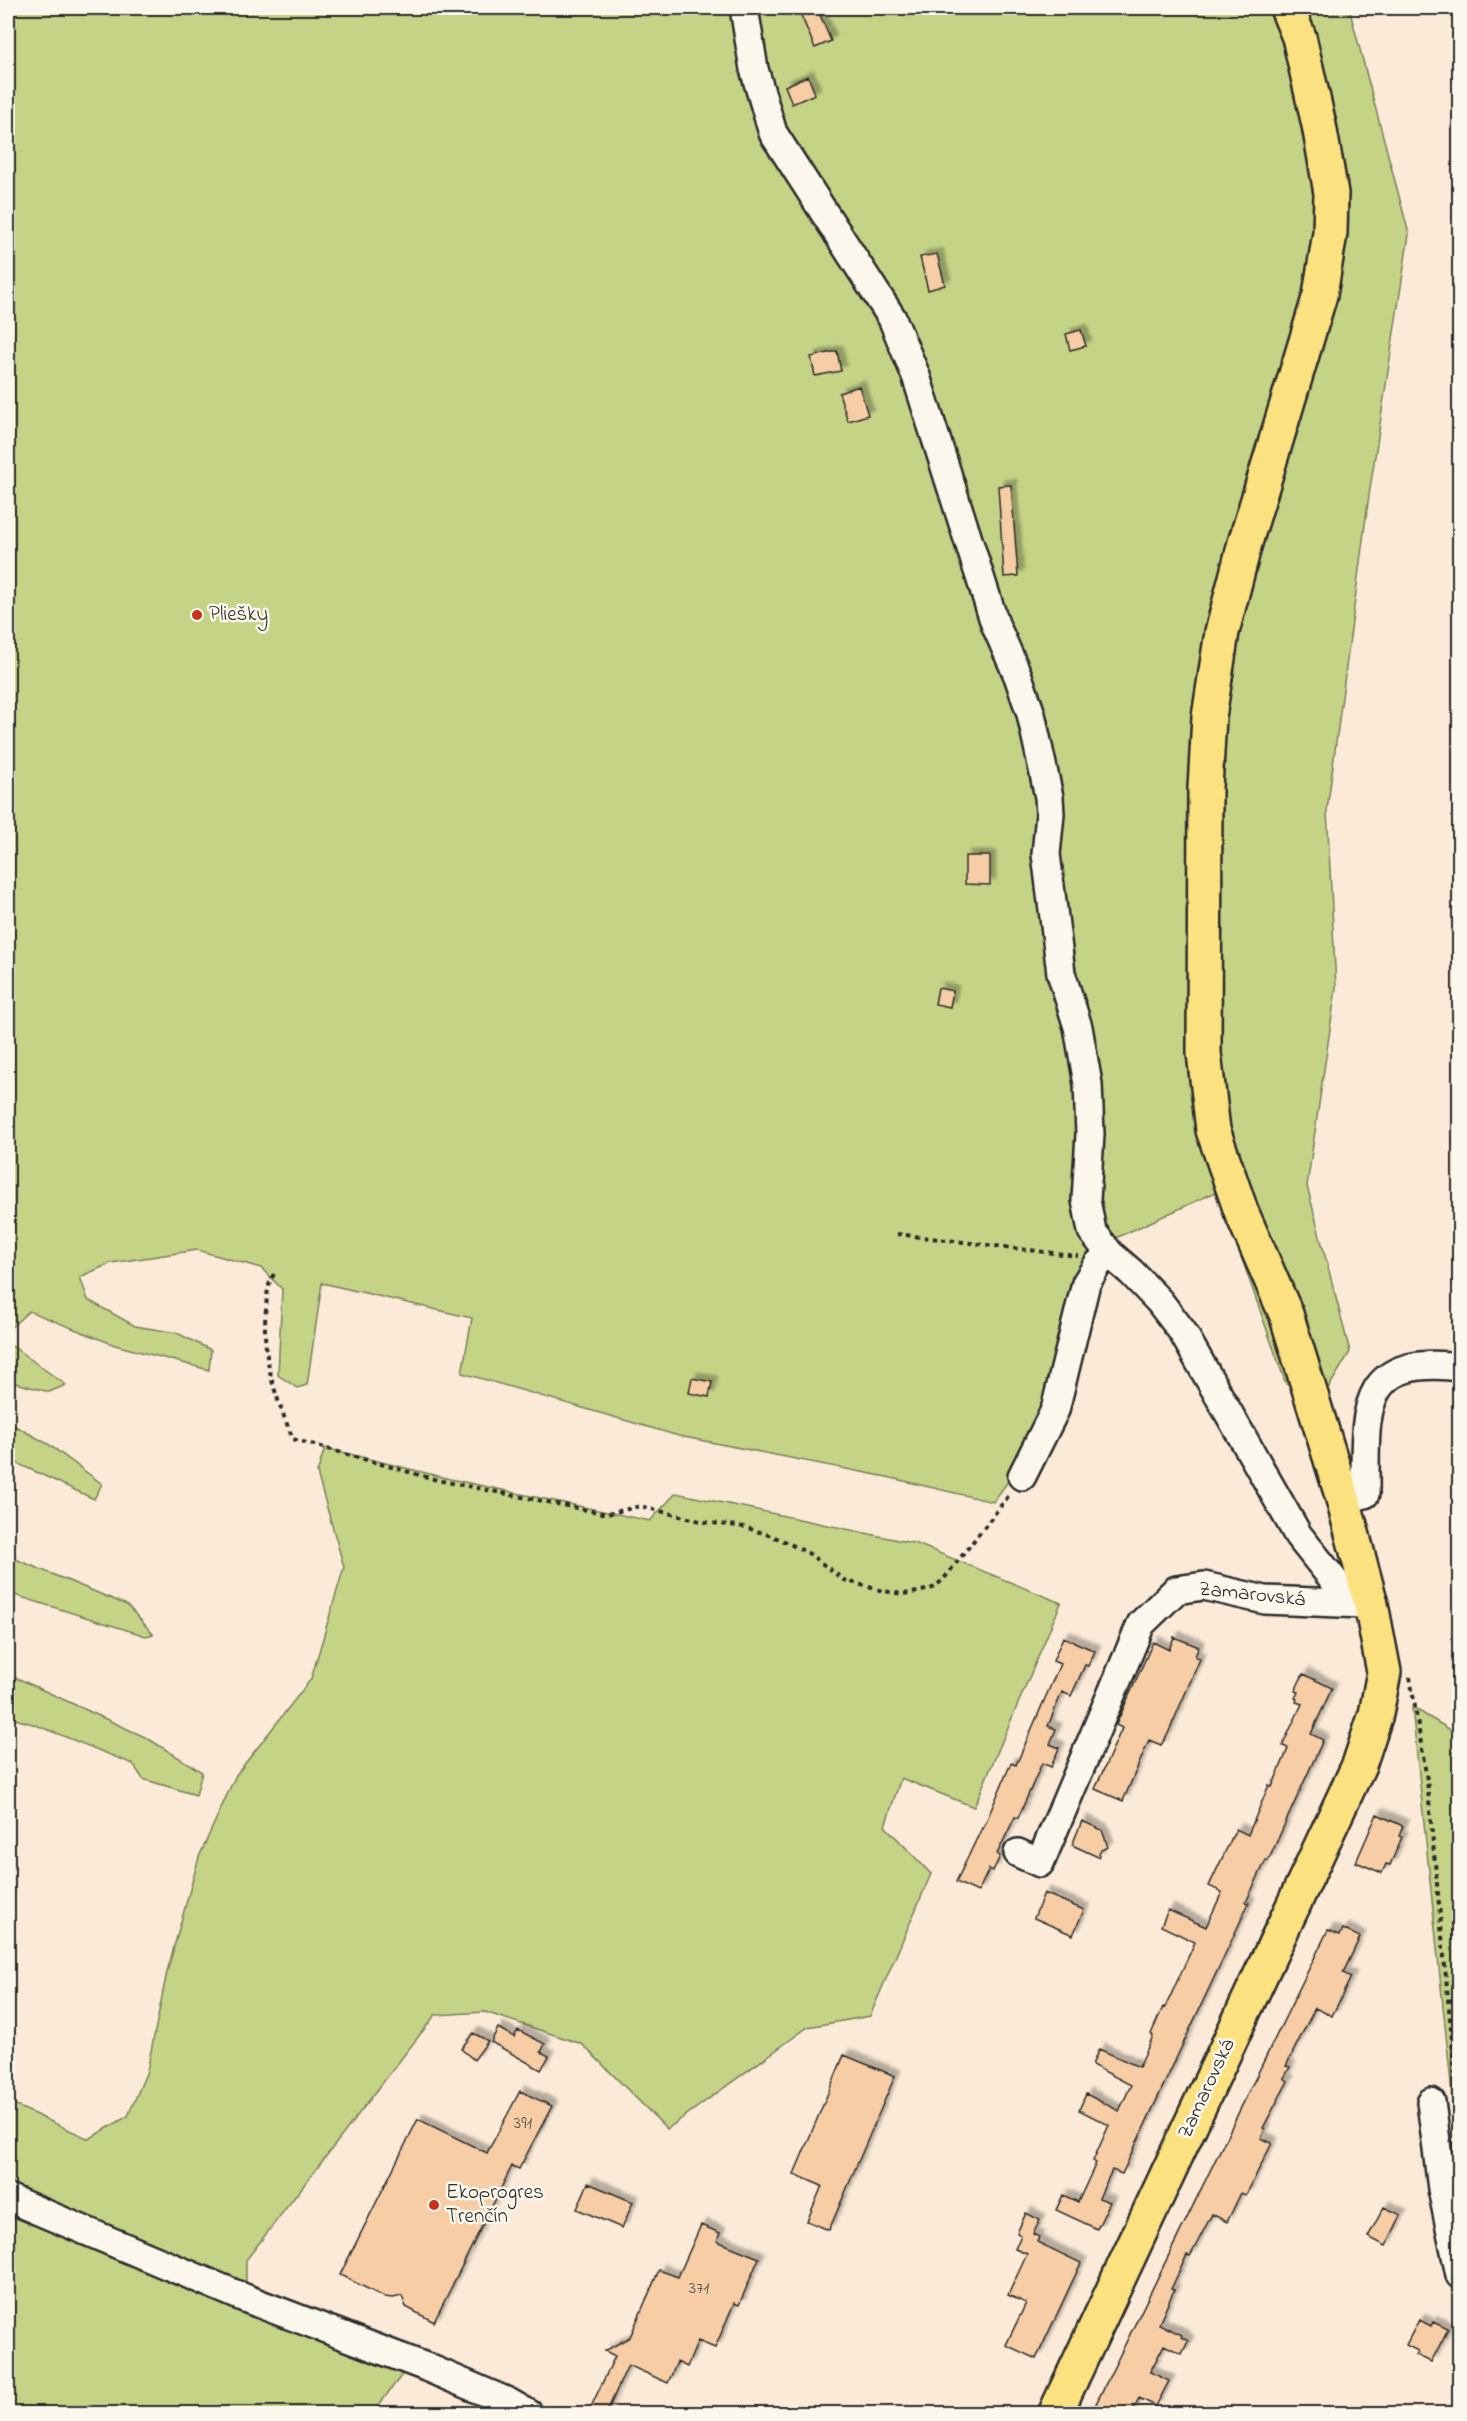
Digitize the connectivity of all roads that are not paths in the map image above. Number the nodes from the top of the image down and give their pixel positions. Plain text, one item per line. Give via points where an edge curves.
1 (744, 8) edge
2 (1287, 8) edge
3 (1110, 1254) junction
4 (1460, 1367) edge
5 (1022, 1476) road end
6 (1343, 1499) junction
7 (1362, 1604) junction
8 (1018, 1853) dead end
9 (1431, 2102) dead end
10 (8, 2198) edge
11 (1460, 2275) edge
12 (528, 2414) edge
13 (1055, 2414) edge

1 - 3 street via 754,69 773,133 892,318 916,376 995,624 1032,714 1049,797 1046,854 1061,973 1078,1027 1088,1084 1086,1200 1092,1231
2 - 6 main road, Zamarovská via 1299,37 1320,125 1330,193 1330,233 1320,295 1245,543 1220,643 1209,717 1205,788 1204,1053 1213,1130 1241,1211 1286,1314
3 - 5 street via 1086,1282 1055,1410
3 - 7 street via 1138,1279 1182,1331 1298,1535
4 - 6 street via 1414,1365 1394,1372 1379,1384 1365,1429 1365,1494
6 - 7 main road, Zamarovská
7 - 8 street, Zamarovská via 1265,1599 1204,1586 1176,1590 1142,1624 1040,1863
7 - 13 main road, Zamarovská via 1384,1672 1376,1714 1359,1765
9 - 11 street via 1442,2189
10 - 12 street via 247,2299 426,2367

